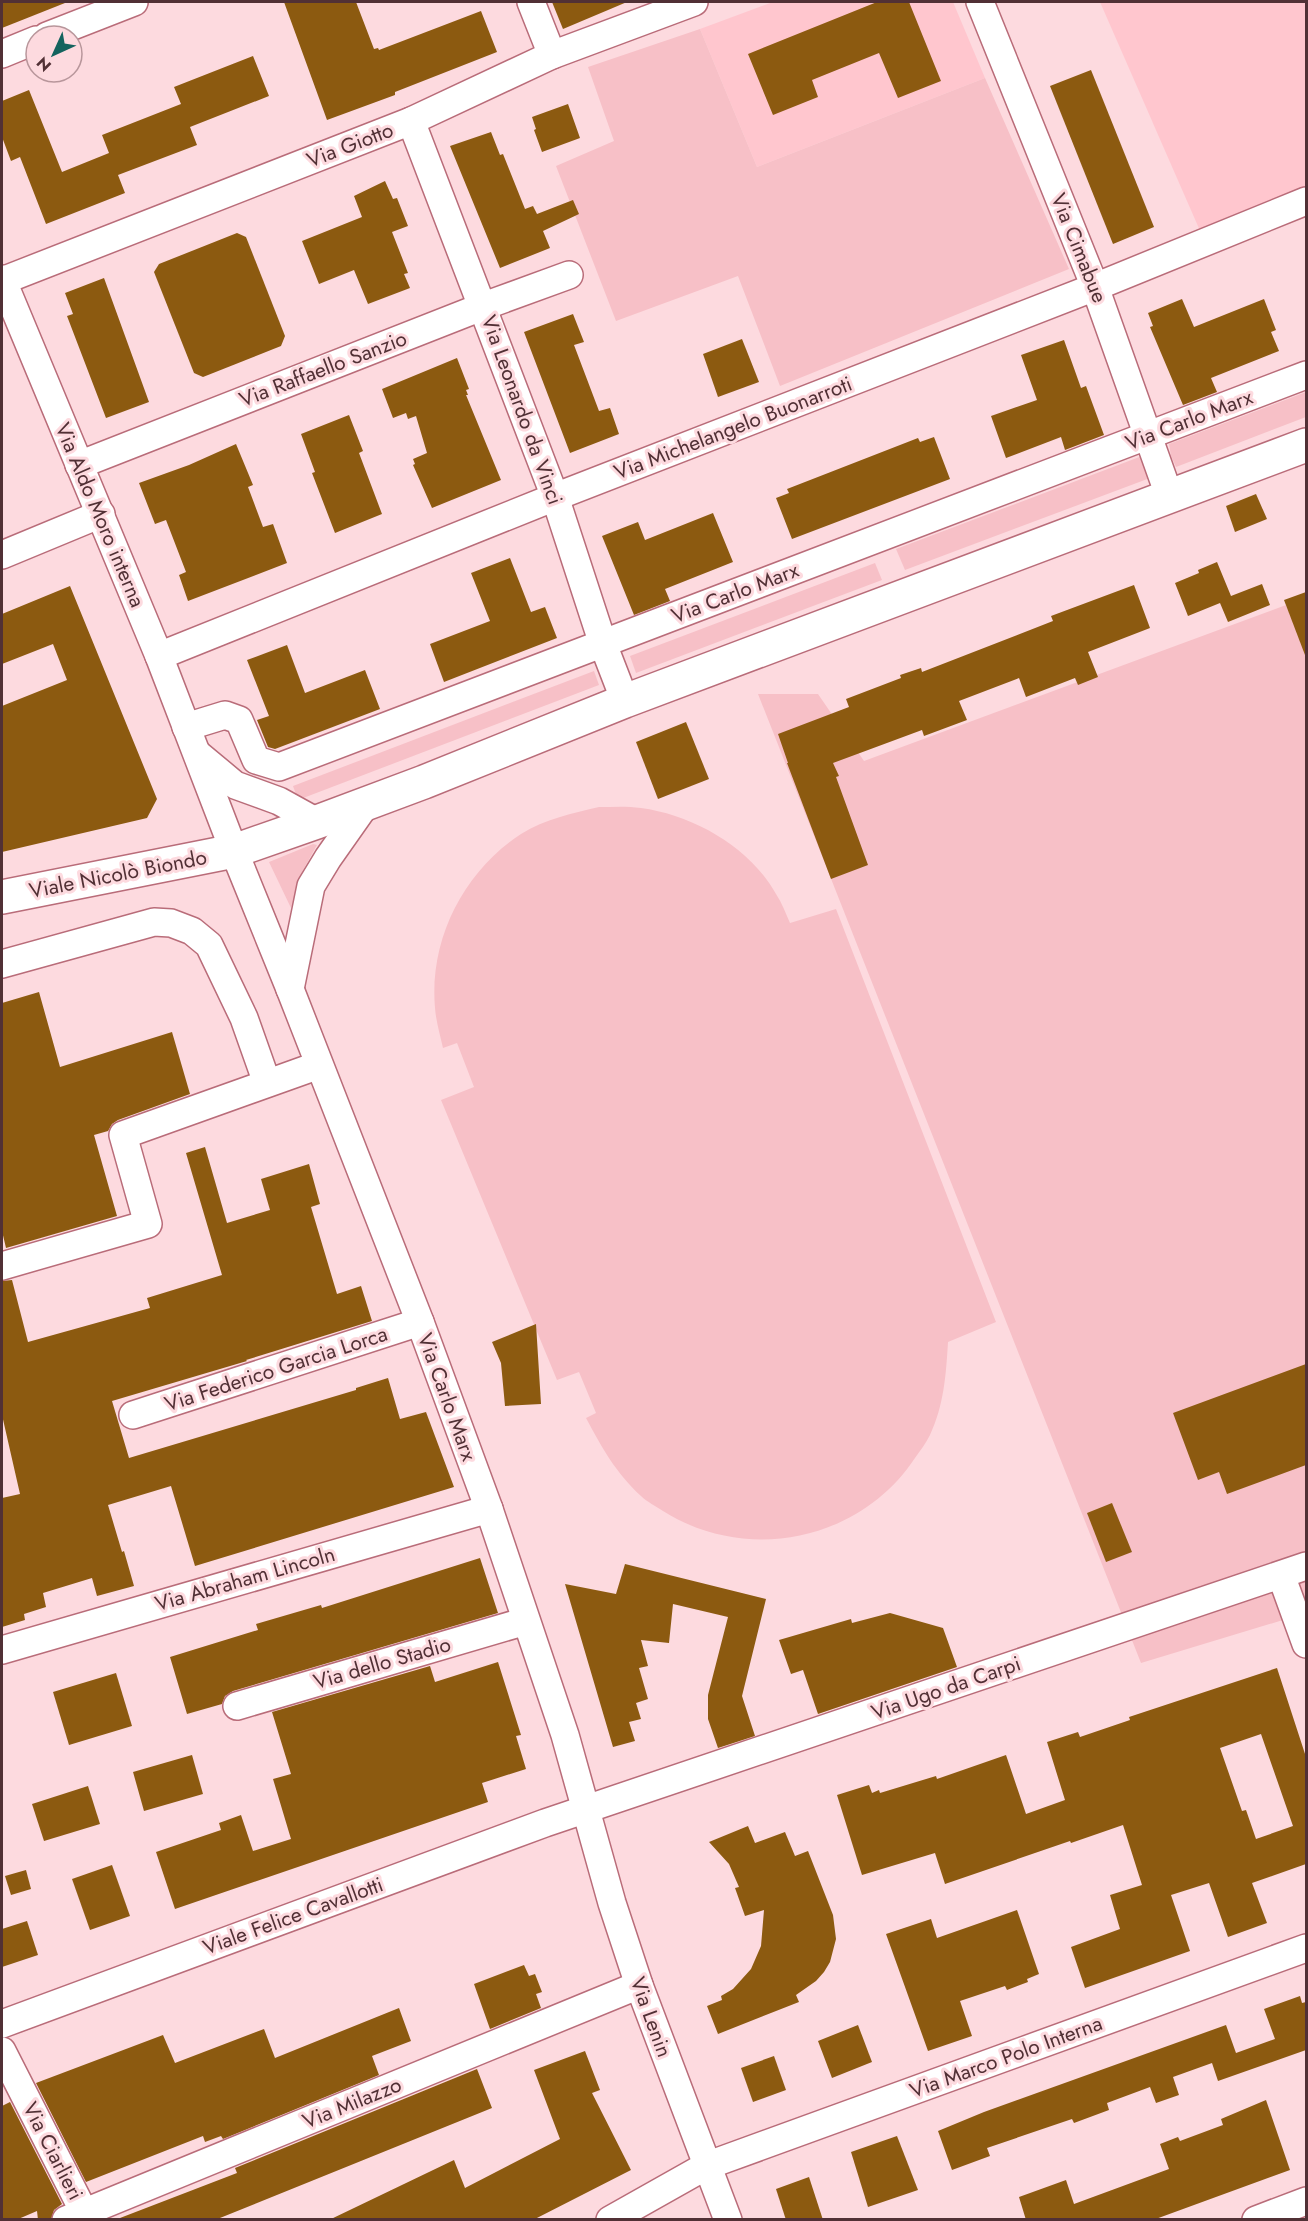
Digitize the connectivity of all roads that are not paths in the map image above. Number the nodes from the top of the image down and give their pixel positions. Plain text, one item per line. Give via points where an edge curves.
1 (134, 2) edge
2 (531, 2) edge
3 (694, 2) edge
4 (980, 2) edge
5 (78, 24) edge
6 (24, 45) edge
7 (2, 54) edge
8 (552, 56) junction
9 (411, 121) junction
10 (1306, 201) edge
11 (569, 275) dead end
12 (2, 284) edge
13 (1095, 287) junction
14 (484, 306) junction
15 (1306, 375) edge
16 (1148, 436) junction
17 (1306, 445) edge
18 (78, 465) junction
19 (555, 497) junction
20 (1170, 498) junction
21 (101, 514) junction
22 (2, 555) edge
23 (603, 644) junction
24 (159, 656) junction
25 (625, 701) junction
26 (186, 727) junction
27 (196, 752) junction
28 (366, 804) junction
29 (317, 822) junction
30 (234, 851) junction
31 (2, 897) edge
32 (2, 963) edge
33 (290, 989) junction
34 (319, 1065) junction
35 (267, 1083) junction
36 (2, 1266) edge
37 (420, 1322) junction
38 (133, 1415) dead end
39 (489, 1509) junction
40 (1294, 1570) edge
41 (526, 1621) junction
42 (1306, 1644) edge
43 (2, 1650) edge
44 (237, 1706) dead end
45 (586, 1810) junction
46 (1306, 1948) edge
47 (639, 1985) junction
48 (2, 2024) edge
49 (2, 2050) edge
50 (706, 2166) junction
51 (1306, 2201) edge
52 (80, 2217) edge
53 (610, 2220) edge
54 (728, 2220) edge
55 (1256, 2220) edge

1 - 5 street
2 - 8 street
3 - 8 street, Via Giotto
4 - 13 street, Via Cimabue
6 - 7 street
8 - 9 street, Via Giotto
9 - 12 street, Via Giotto
9 - 14 street, Via Leonardo da Vinci
10 - 13 street, Via Michelangelo Buonarroti
11 - 14 street, Via Raffaello Sanzio
12 - 18 street, Via Aldo Moro interna
13 - 16 street, Via Cimabue
13 - 19 street, Via Michelangelo Buonarroti
14 - 18 street, Via Raffaello Sanzio
14 - 19 street, Via Leonardo da Vinci
15 - 16 street, Via Carlo Marx
16 - 20 street, Via Cimabue
16 - 23 street, Via Carlo Marx
17 - 20 main road
18 - 21 street, Via Aldo Moro interna
19 - 23 street, Via Leonardo da Vinci
19 - 24 street, Via Michelangelo Buonarroti
20 - 25 main road
21 - 22 street
21 - 24 street, Via Aldo Moro interna
23 - 25 street, Via Leonardo da Vinci
23 - 26 street, Via Carlo Marx via 279,767 256,760 239,720 225,715
24 - 26 street, Via Aldo Moro interna
25 - 28 main road
26 - 27 street, Via Aldo Moro interna
27 - 29 street, Via Aldo Moro interna via 235,785 279,801
27 - 30 street, Via Aldo Moro interna
28 - 29 main road
28 - 33 street via 311,886
29 - 30 main road
30 - 31 main road, Viale Nicolò Biondo
30 - 33 street, Via Aldo Moro interna
32 - 35 street via 154,922 192,931 209,945 244,1018
33 - 34 street, Via Carlo Marx
34 - 35 street
34 - 37 street, Via Carlo Marx
35 - 36 street via 123,1135 148,1224
37 - 38 street, Via Federico Garcia Lorca
37 - 39 street, Via Carlo Marx
39 - 41 street, Via Carlo Marx
39 - 43 street, Via Abraham Lincoln
40 - 42 street
40 - 45 street, Via Ugo da Carpi
41 - 44 street, Via dello Stadio
41 - 45 street, Via Carlo Marx
45 - 47 street, Via Lenin
45 - 48 street, Viale Felice Cavallotti
46 - 50 street, Via Marco Polo Interna
47 - 50 street, Via Lenin
47 - 52 street, Via Milazzo
49 - 52 street, Via Ciarlieri
50 - 53 street, Via Marco Polo Interna
50 - 54 street, Via Lenin
51 - 55 street

